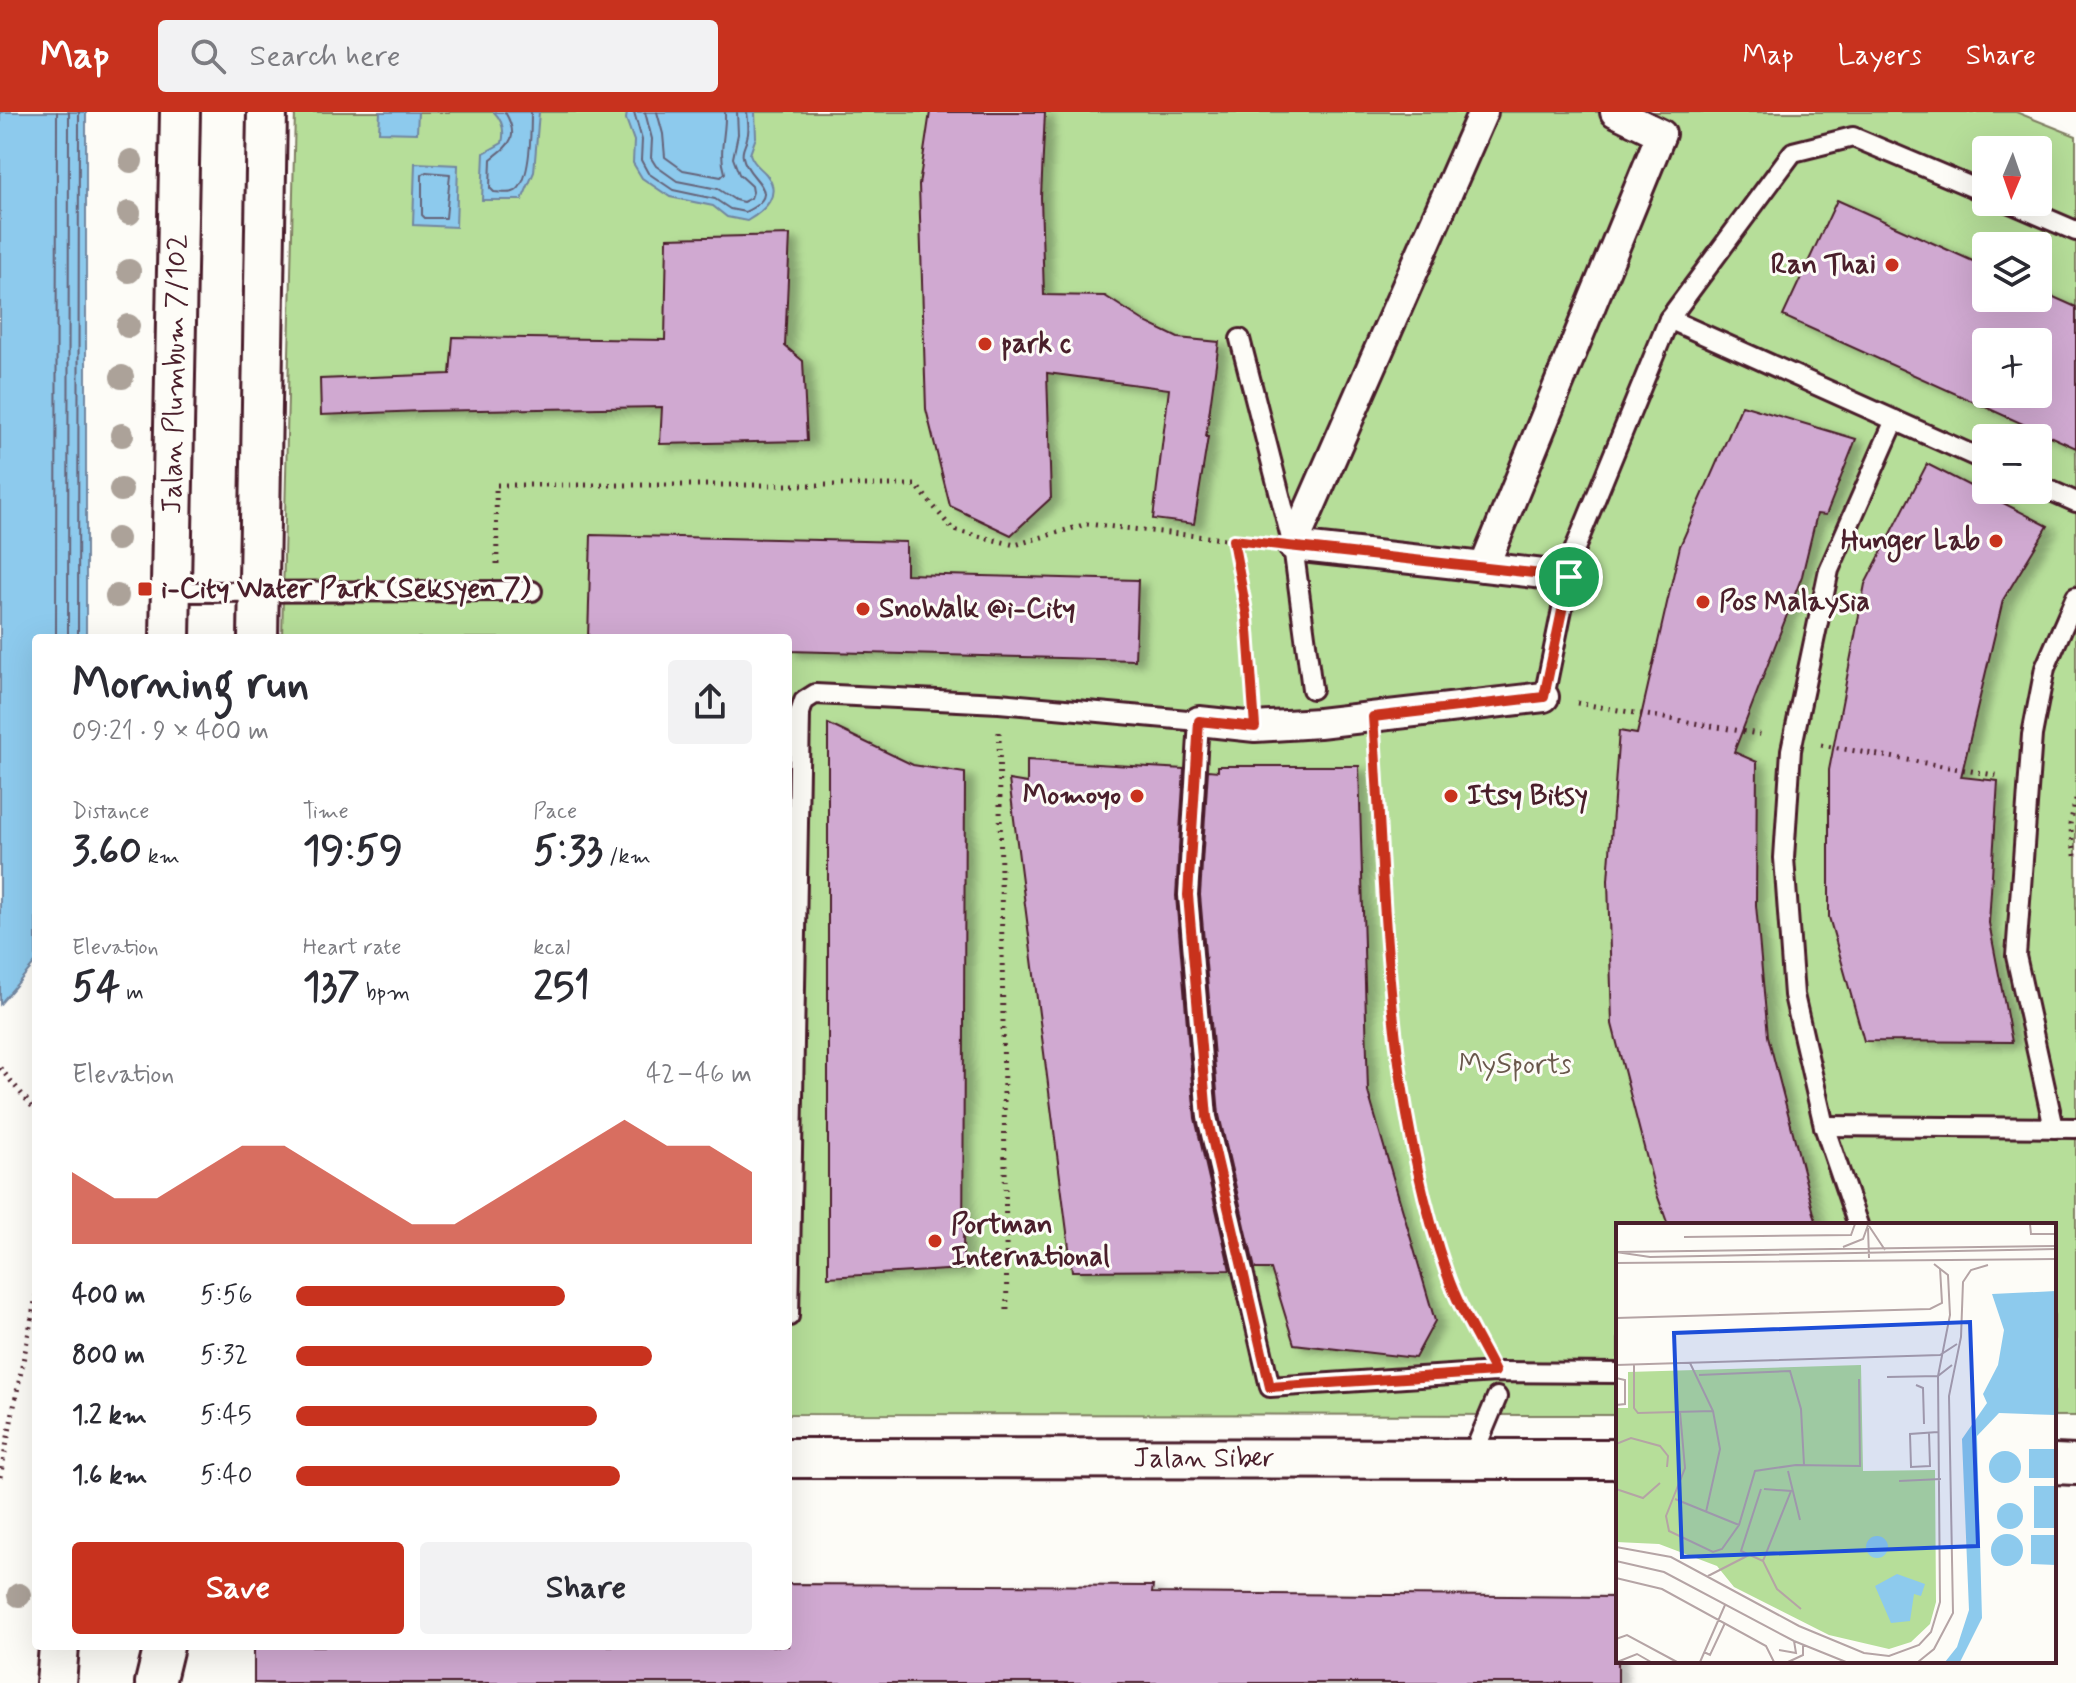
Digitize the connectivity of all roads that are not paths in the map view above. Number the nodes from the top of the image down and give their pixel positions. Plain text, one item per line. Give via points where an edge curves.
1 (180, 112) edge
2 (267, 112) edge
3 (1483, 112) edge
4 (1615, 112) edge
5 (1972, 187) edge
6 (2041, 216) edge
7 (2076, 231) edge
8 (1669, 319) junction
9 (1240, 339) dead end
10 (1895, 420) junction
11 (1972, 455) edge
12 (2052, 491) edge
13 (2076, 502) edge
14 (1293, 546) junction
15 (1484, 567) junction
16 (1569, 577) junction
17 (532, 591) dead end
18 (170, 592) junction
19 (259, 592) junction
20 (2076, 597) edge
21 (170, 634) edge
22 (258, 634) edge
23 (1312, 689) dead end
24 (1544, 697) joint
25 (1199, 721) junction
26 (1824, 1126) junction
27 (2054, 1128) junction
28 (2076, 1128) edge
29 (792, 1152) edge
30 (1857, 1223) edge
31 (1616, 1373) edge
32 (1497, 1397) dead end
33 (1472, 1457) junction
34 (792, 1458) edge
35 (1616, 1459) edge
36 (2056, 1464) edge
37 (2076, 1465) edge
38 (59, 1650) edge
39 (163, 1650) edge
40 (56, 1683) edge
41 (155, 1683) edge

1 - 18 street, Jalan Plumbum 7/102
2 - 19 street
3 - 14 street
4 - 15 street via 1661,134
5 - 8 lane via 1853,137 1793,152
6 - 7 lane
8 - 10 lane
8 - 16 lane via 1574,551
9 - 14 lane
10 - 11 lane
10 - 26 lane via 1829,570 1791,750 1784,858 1794,995
12 - 13 lane
14 - 15 street
14 - 23 lane
15 - 16 street
16 - 24 lane
17 - 19 lane
18 - 19 lane
18 - 21 street, Jalan Plumbum 7/102
19 - 22 street
20 - 27 lane via 2045,668 2032,735 2016,956
24 - 25 street via 1255,727
25 - 29 lane via 999,703 815,694 804,701
25 - 31 lane via 1188,895 1207,1117 1270,1387 1495,1372
26 - 27 lane
26 - 30 lane
27 - 28 lane
32 - 33 lane
33 - 34 street, Jalan Siber
33 - 35 street, Jalan Siber
36 - 37 street
38 - 40 street
39 - 41 street

